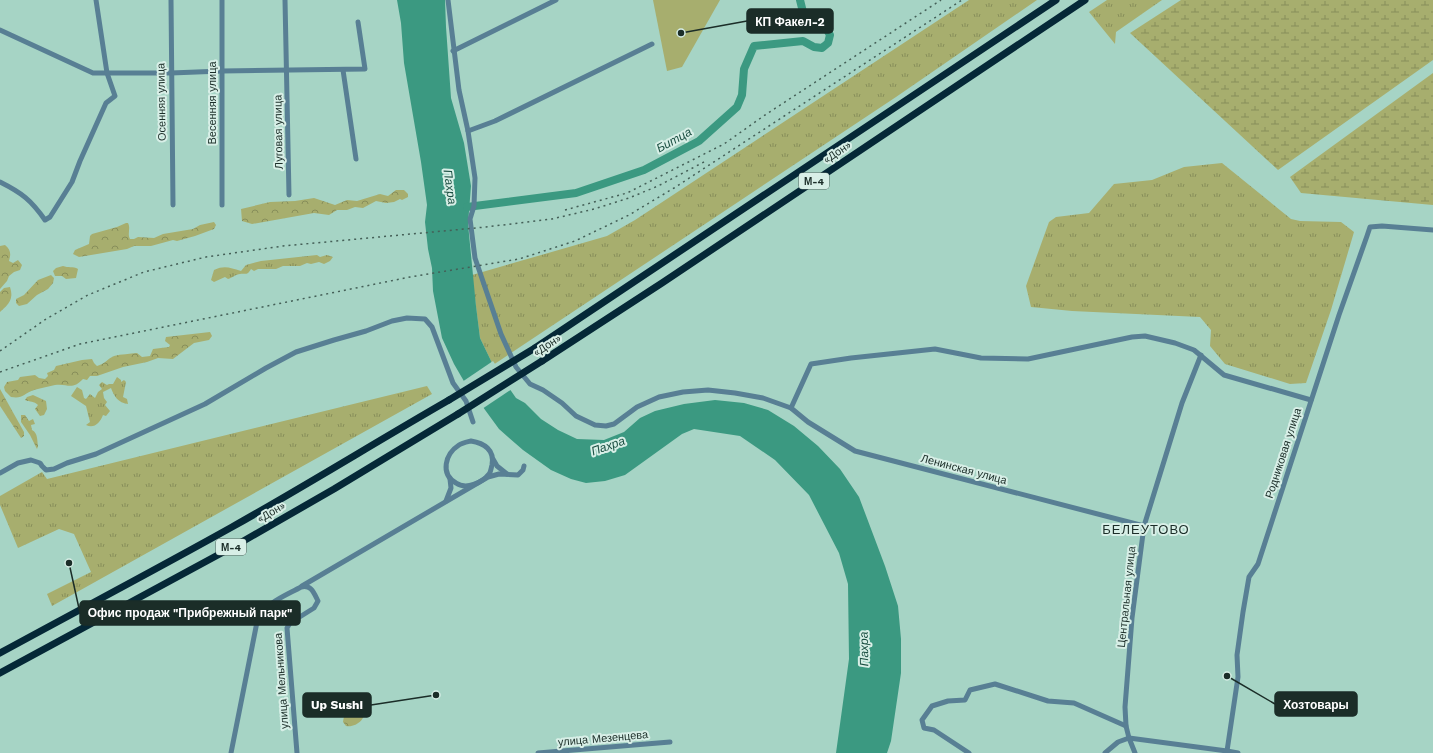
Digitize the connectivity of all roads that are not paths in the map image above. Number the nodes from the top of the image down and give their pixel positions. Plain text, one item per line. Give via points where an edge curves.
1 (96, 0) edge
2 (171, 0) edge
3 (222, 0) edge
4 (285, 0) edge
5 (448, 0) edge
6 (556, 0) edge
7 (1056, 0) edge
8 (1085, 0) edge
9 (358, 22) dead end
10 (0, 30) edge
11 (652, 44) dead end
12 (453, 51) junction
13 (286, 70) junction
14 (343, 70) junction
15 (222, 71) junction
16 (107, 73) junction
17 (171, 73) junction
18 (468, 131) junction
19 (356, 159) dead end
20 (0, 182) edge
21 (289, 194) dead end
22 (173, 205) dead end
23 (222, 205) dead end
24 (1433, 230) edge
25 (1201, 355) junction
26 (1311, 400) junction
27 (791, 408) junction
28 (473, 422) dead end
29 (493, 459) junction
30 (524, 466) dead end
31 (0, 473) edge
32 (507, 474) junction
33 (450, 479) junction
34 (478, 483) junction
35 (446, 502) junction
36 (1144, 526) junction
37 (301, 587) junction
38 (0, 653) edge
39 (0, 673) edge
40 (1126, 726) junction
41 (1129, 738) junction
42 (670, 742) dead end
43 (1227, 750) junction
44 (231, 753) edge
45 (297, 753) edge
46 (538, 753) edge
47 (969, 753) edge
48 (1105, 753) edge
49 (1135, 753) edge
50 (1238, 753) edge

1 - 16 street
2 - 17 street, Осенняя улица
3 - 15 street, Весенняя улица
4 - 13 street, Луговая улица
5 - 12 street, Ленинская улица
6 - 12 street
7 - 38 highway, «Дон» / М-4, bridge via 535,348 329,472 147,575
8 - 39 highway, «Дон» / М-4, bridge via 668,279 458,414 240,543
9 - 14 street via 365,69
10 - 16 street via 93,73
11 - 18 street via 495,121
12 - 18 street, Ленинская улица
13 - 14 street
13 - 15 street
13 - 21 street, Луговая улица
14 - 19 street
15 - 17 street
15 - 23 street, Весенняя улица
16 - 17 street
16 - 20 street via 115,96 106,103 72,182 50,217 46,220 31,201
17 - 22 street, Осенняя улица
18 - 27 street, Ленинская улица via 475,178 474,206 470,219 475,258 501,334 516,367 530,384 544,390 576,416 595,425 614,424 637,407 659,397 708,390 763,398
24 - 26 street, Родниковая улица via 1370,227
25 - 26 street via 1224,375
25 - 27 street via 1175,343 1145,336 1028,359 982,358 935,349 851,358 811,364
25 - 36 street, Центральная улица via 1182,403
26 - 43 street, Родниковая улица via 1258,564 1249,577 1237,655 1238,677
27 - 36 street, Ленинская улица via 808,422 855,451
28 - 31 street via 466,401 453,383 432,327 424,319 407,318 296,352 205,404 96,454 46,470 40,463 31,460 18,463
29 - 32 street
29 - 33 street via 490,450 481,443 459,445 449,455 445,466
29 - 34 street via 490,473
30 - 32 street via 518,476
32 - 34 street via 488,477
33 - 34 street via 458,485 469,486
33 - 35 street via 451,488
34 - 35 street
35 - 37 street
36 - 40 street, Центральная улица via 1132,618 1125,707
37 - 44 street via 267,606 256,622
37 - 45 street, улица Мельникова via 309,587 318,601 314,608 287,626
40 - 41 street, Центральная улица
40 - 47 street via 1074,703 1048,701 995,684 970,690 965,700 948,701 932,706 922,720 924,728 934,730
41 - 43 street
41 - 48 street via 1118,742
41 - 49 street, Центральная улица
42 - 46 street, улица Мезенцева
43 - 50 street

